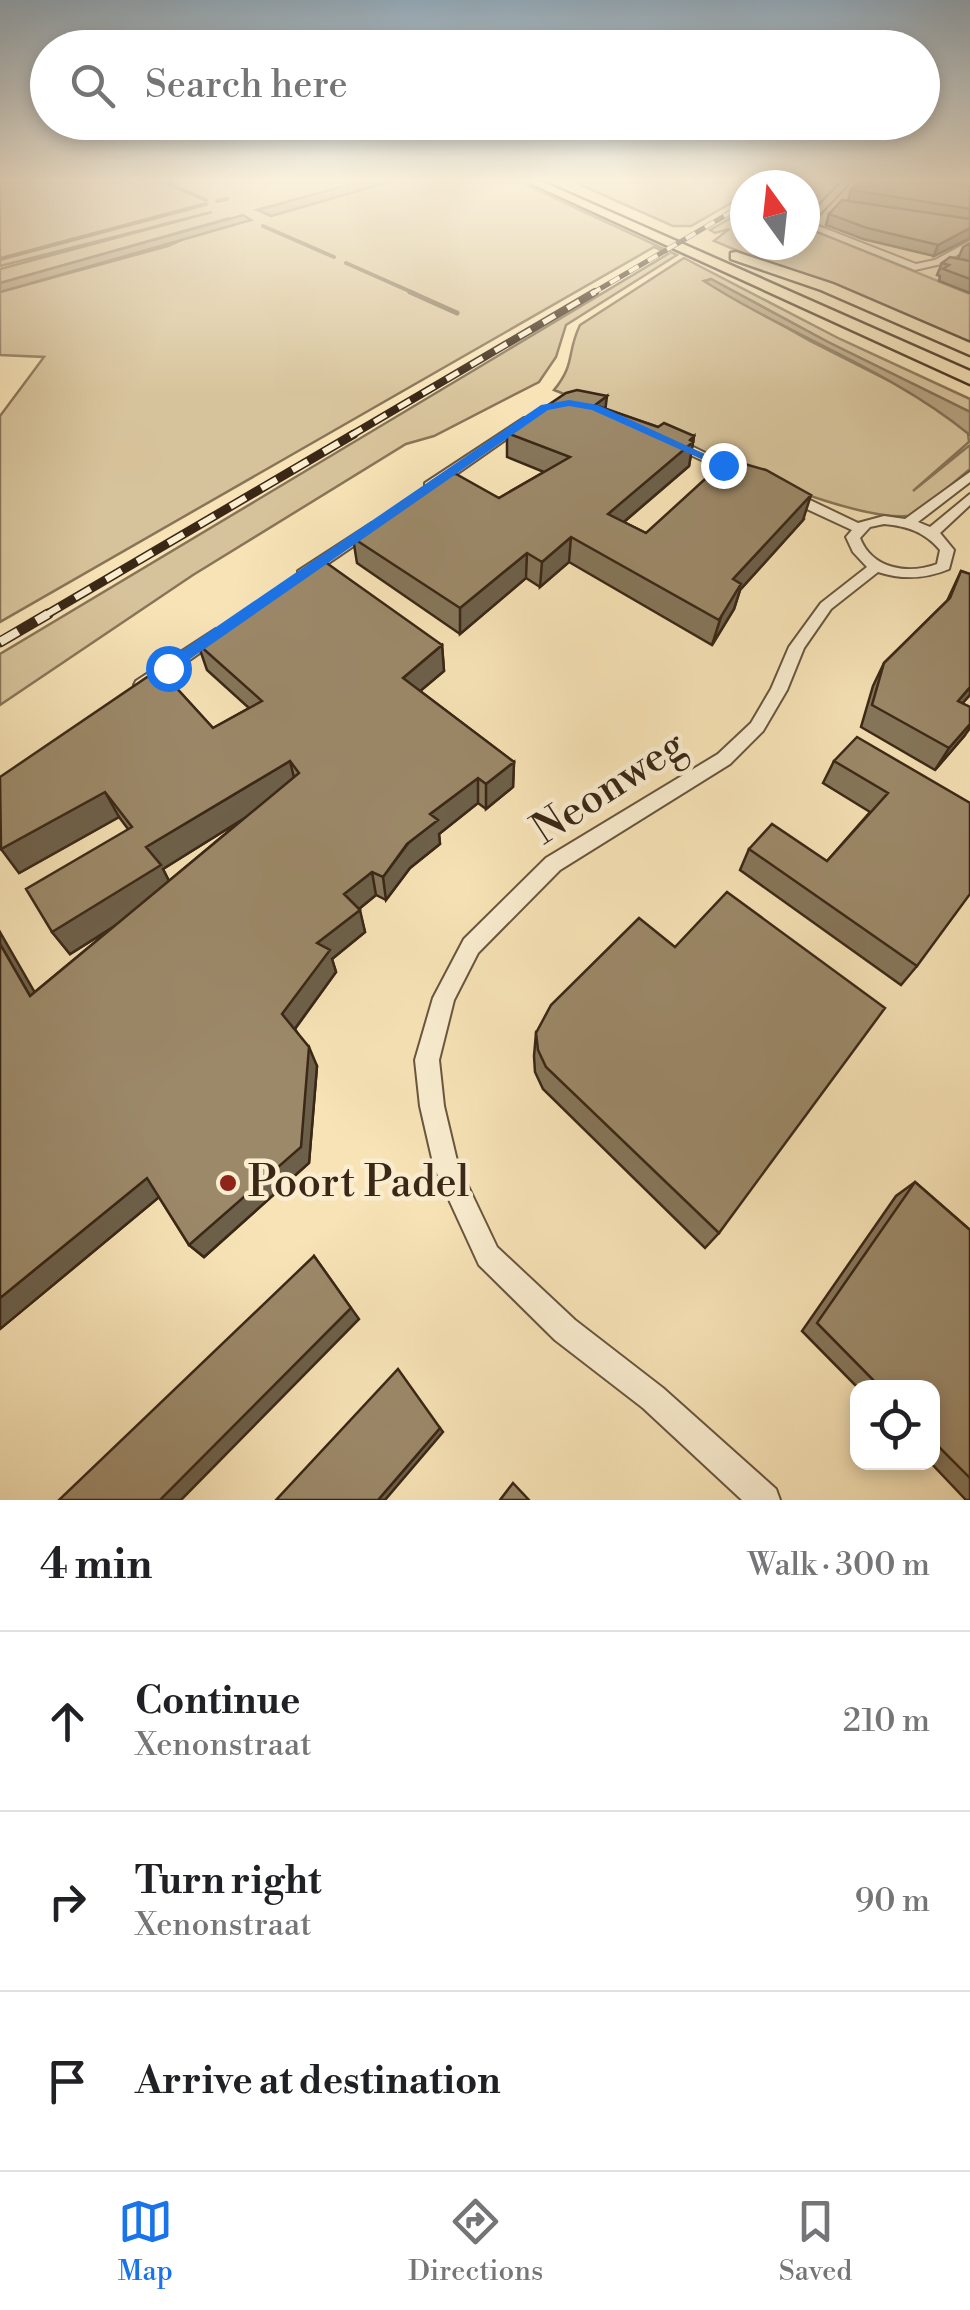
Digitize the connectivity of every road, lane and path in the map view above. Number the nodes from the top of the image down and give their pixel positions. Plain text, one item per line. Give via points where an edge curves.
1 (685, 252) edge
2 (721, 252) edge
3 (722, 252) edge
4 (876, 252) edge
5 (955, 252) edge
6 (694, 256) junction
7 (940, 260) junction
8 (952, 264) edge
9 (970, 350) edge
10 (970, 360) edge
11 (970, 378) edge
12 (970, 396) edge
13 (532, 416) edge
14 (652, 433) edge
15 (970, 476) edge
16 (757, 481) edge
17 (774, 489) edge
18 (419, 494) edge
19 (970, 498) edge
20 (389, 515) edge
21 (908, 523) junction
22 (858, 528) junction
23 (932, 533) junction
24 (877, 566) junction
25 (286, 586) edge
26 (234, 622) edge
27 (136, 690) edge
28 (765, 1500) edge

1 - 6 highway
2 - 10 highway
3 - 9 highway via 827,287
4 - 7 street via 926,267
5 - 7 street
6 - 11 highway
6 - 12 highway via 742,286
7 - 8 street
13 - 18 street
14 - 16 street
15 - 21 street
17 - 22 street
19 - 23 street
20 - 25 street
21 - 22 street via 884,520
21 - 23 street
22 - 24 street via 854,547
23 - 24 street via 947,550 950,569 915,575
24 - 28 street, Neonweg via 819,616 757,727 724,759 553,864 471,946 444,998 427,1060 446,1167 488,1256 564,1330 654,1398
26 - 27 street

